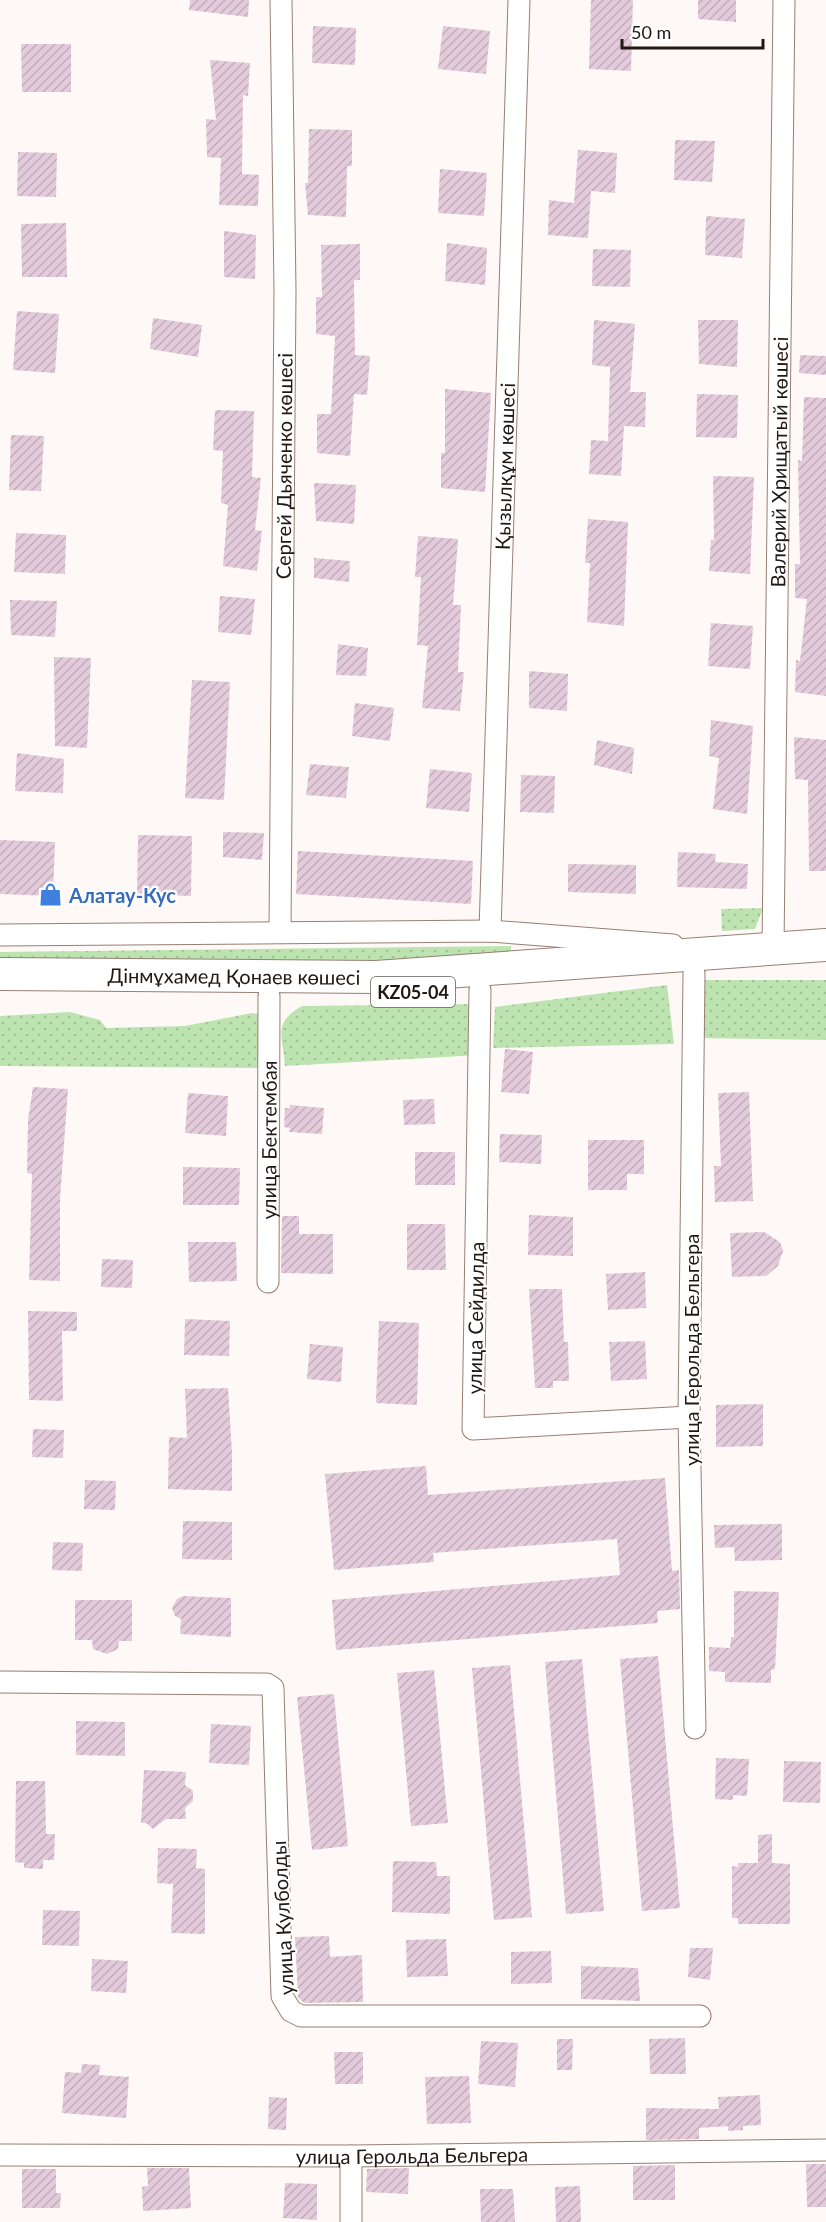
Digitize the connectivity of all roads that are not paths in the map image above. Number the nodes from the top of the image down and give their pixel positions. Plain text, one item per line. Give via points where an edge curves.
1 (281, 0) edge
2 (519, 0) edge
3 (784, 0) edge
4 (280, 931) junction
5 (490, 932) junction
6 (0, 935) edge
7 (773, 936) junction
8 (826, 945) edge
9 (734, 950) junction
10 (826, 966) edge
11 (694, 973) junction
12 (0, 974) edge
13 (480, 990) junction
14 (0, 993) edge
15 (269, 996) junction
16 (268, 1282) dead end
17 (689, 1417) junction
18 (0, 1682) edge
19 (695, 1728) dead end
20 (700, 2016) dead end
21 (826, 2150) edge
22 (0, 2155) edge
23 (351, 2156) junction
24 (351, 2222) edge

1 - 4 street, Сергей Дьяченко көшесі via 285,290
2 - 5 street, Қызылқұм көшесі
3 - 7 street, Валерий Хрищатый көшесі
4 - 5 street
4 - 6 street
5 - 9 street
7 - 8 main road, Дінмұхамед Қонаев көшесі / KZ05-04
7 - 9 main road, Дінмұхамед Қонаев көшесі / KZ05-04
9 - 12 main road, Дінмұхамед Қонаев көшесі / KZ05-04 via 376,977
10 - 11 main road, Дінмұхамед Қонаев көшесі / KZ05-04
11 - 13 main road, Дінмұхамед Қонаев көшесі / KZ05-04
11 - 17 street, улица Герольда Бельгера
13 - 15 main road, Дінмұхамед Қонаев көшесі / KZ05-04
13 - 17 street, улица Сейдилда via 473,1429
14 - 15 main road, Дінмұхамед Қонаев көшесі / KZ05-04
15 - 16 street, улица Бектембая
17 - 19 street, улица Герольда Бельгера
18 - 20 street, улица Кулболды via 267,1683 273,1688 282,1996 291,2011 301,2016
21 - 23 street, улица Герольда Бельгера
22 - 23 street, улица Герольда Бельгера
23 - 24 street

